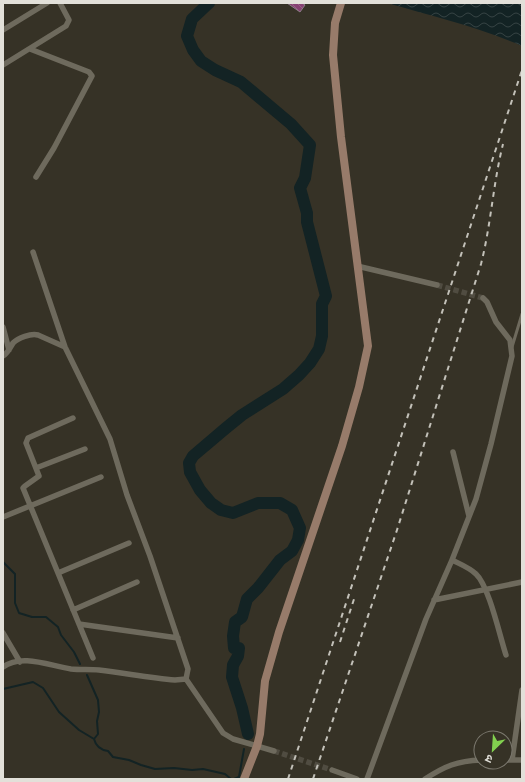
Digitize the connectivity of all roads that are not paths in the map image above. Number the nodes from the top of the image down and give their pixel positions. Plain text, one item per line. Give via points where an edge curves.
1 (47, 3) edge
2 (60, 3) edge
3 (341, 3) edge
4 (3, 30) edge
5 (30, 49) junction
6 (3, 66) edge
7 (36, 177) dead end
8 (33, 252) dead end
9 (357, 266) junction
10 (437, 285) tunnel mouth
11 (483, 298) tunnel mouth
12 (522, 314) edge
13 (3, 327) edge
14 (64, 347) junction
15 (512, 347) junction
16 (9, 350) junction
17 (3, 356) edge
18 (73, 418) dead end
19 (85, 449) dead end
20 (453, 452) dead end
21 (36, 468) junction
22 (101, 477) dead end
23 (30, 506) junction
24 (469, 516) junction
25 (3, 517) edge
26 (129, 543) dead end
27 (452, 560) junction
28 (58, 573) junction
29 (137, 582) dead end
30 (522, 582) edge
31 (486, 590) junction
32 (434, 600) junction
33 (73, 610) junction
34 (79, 624) junction
35 (3, 633) edge
36 (178, 638) junction
37 (506, 655) dead end
38 (93, 658) dead end
39 (20, 662) junction
40 (3, 668) edge
41 (186, 679) junction
42 (522, 690) edge
43 (519, 728) edge
44 (257, 746) junction
45 (274, 751) tunnel mouth
46 (513, 755) edge
47 (473, 760) edge
48 (332, 770) tunnel mouth
49 (244, 779) edge
50 (357, 779) edge
51 (367, 779) edge
52 (425, 779) edge

1 - 4 street
2 - 5 street via 69,17 68,24
3 - 9 street via 335,23 333,55
5 - 6 street
5 - 7 street via 89,72 92,76
8 - 14 street
9 - 10 street
9 - 44 street via 368,346 337,461 265,681
11 - 15 street
12 - 15 lane
13 - 16 street
14 - 16 street via 35,334 15,341
14 - 36 street via 110,439
15 - 24 street via 491,444
16 - 17 street
18 - 21 street via 28,438 26,443
19 - 21 street
20 - 24 street
21 - 23 street via 39,477 23,488
22 - 23 street
23 - 25 street
23 - 28 street
24 - 27 street
26 - 28 street
27 - 31 street via 478,576
27 - 32 street
28 - 33 street
29 - 33 street
30 - 31 street
31 - 32 street
31 - 37 street
32 - 51 street
33 - 34 street
34 - 36 street
34 - 38 street
35 - 39 street
36 - 41 street via 188,669
39 - 40 street via 9,663
39 - 41 street via 46,663 70,669 98,670 158,679
41 - 44 street via 223,733 233,739
42 - 43 street
43 - 46 street
44 - 45 street
44 - 49 street
47 - 52 street via 452,764
48 - 50 street

